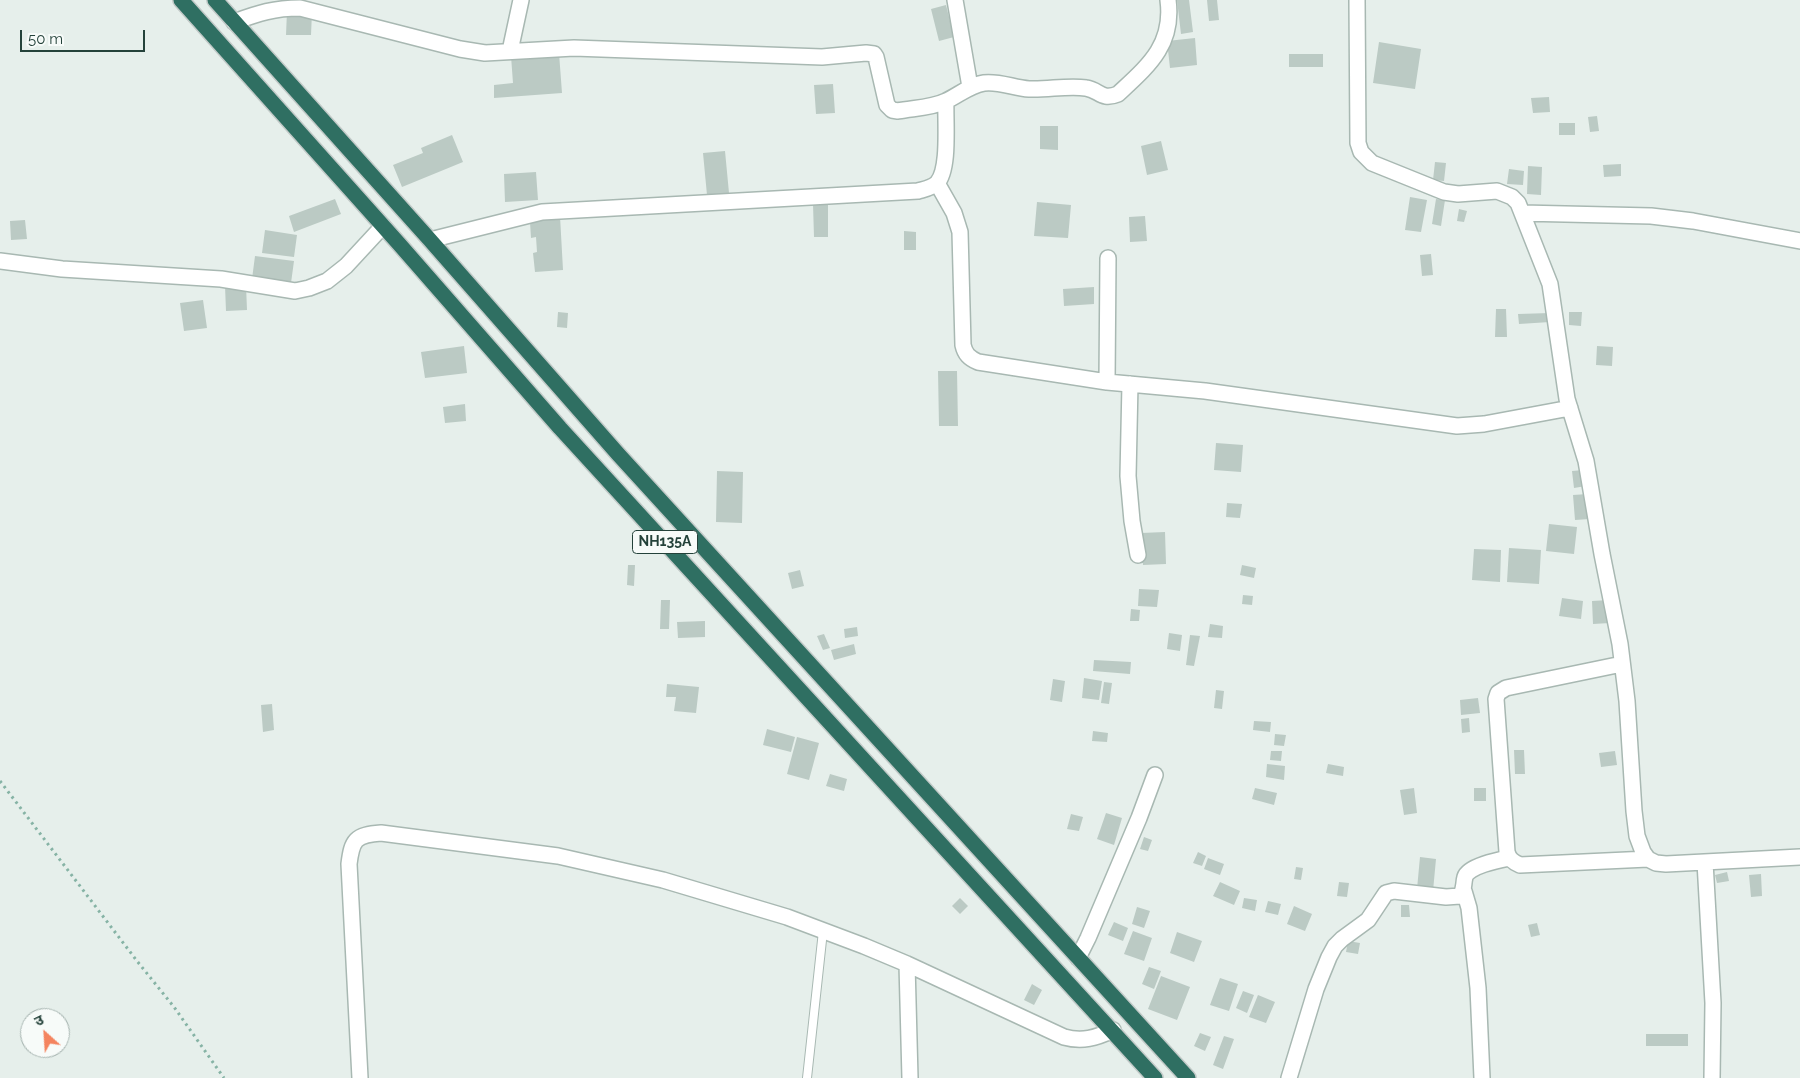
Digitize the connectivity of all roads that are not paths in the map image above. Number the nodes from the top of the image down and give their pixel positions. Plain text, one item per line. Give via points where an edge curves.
1 (181, 0) edge
2 (215, 0) edge
3 (521, 0) edge
4 (955, 0) edge
5 (1168, 0) edge
6 (1356, 0) edge
7 (234, 22) junction
8 (510, 51) junction
9 (970, 87) junction
10 (946, 101) junction
11 (937, 183) junction
12 (1522, 213) junction
13 (383, 226) junction
14 (430, 240) junction
15 (1800, 241) edge
16 (1108, 258) dead end
17 (0, 261) edge
18 (1107, 382) junction
19 (1130, 384) junction
20 (1570, 408) junction
21 (1138, 555) dead end
22 (1622, 664) junction
23 (1155, 775) dead end
24 (1800, 857) edge
25 (1509, 858) junction
26 (1648, 859) junction
27 (1705, 862) junction
28 (1464, 891) junction
29 (823, 930) junction
30 (1078, 958) junction
31 (907, 964) junction
32 (1113, 1030) junction
33 (360, 1078) edge
34 (807, 1078) edge
35 (910, 1078) edge
36 (1155, 1078) edge
37 (1188, 1078) edge
38 (1289, 1078) edge
39 (1482, 1078) edge
40 (1712, 1078) edge

1 - 13 highway, NH135A
2 - 7 highway, NH135A
3 - 8 street
4 - 9 street
5 - 9 street via 1165,40 1145,69 1118,94 1107,97 1086,88 1026,89 995,83
6 - 12 street via 1358,144 1366,158 1444,192 1497,191 1512,197
7 - 8 street via 274,9 300,8 460,49 485,53
7 - 14 highway, NH135A
8 - 10 street via 574,48 822,57 866,53 876,57 887,105 892,110
9 - 10 street
10 - 11 street via 944,171
11 - 14 street via 918,191 542,212
11 - 18 street via 954,213 960,232 965,352 978,362
12 - 15 street via 1651,216
12 - 20 street via 1550,284
13 - 17 street via 346,266 327,281 295,290 221,279 62,269
13 - 32 highway, NH135A via 560,428
14 - 30 highway, NH135A via 632,469
16 - 18 street
18 - 19 street
19 - 20 street via 1205,391 1457,426
19 - 21 street via 1128,476
20 - 22 street via 1586,460
22 - 25 street via 1506,688 1498,693
22 - 26 street via 1634,811 1640,844
23 - 30 street
24 - 27 street
25 - 26 street via 1529,865
25 - 28 street via 1479,866 1467,873
26 - 27 street via 1666,864
27 - 40 street via 1713,1003
28 - 38 street via 1453,898 1389,891 1368,920 1335,946 1324,966
28 - 39 street via 1469,908 1478,988
29 - 31 street
29 - 33 street via 663,880 558,856 368,834 357,839 351,847 349,864
29 - 34 lane
30 - 37 highway, NH135A
31 - 32 street via 1064,1037 1084,1040
31 - 35 street
32 - 36 highway, NH135A

